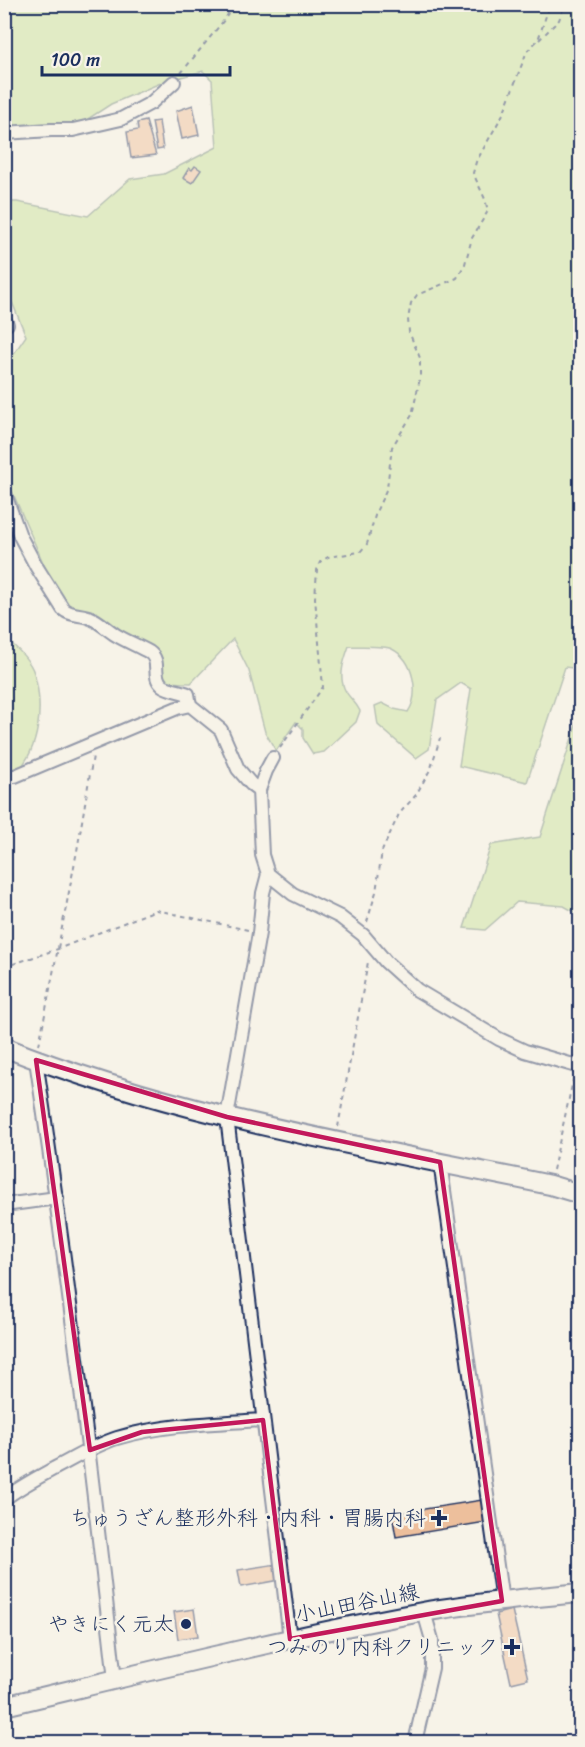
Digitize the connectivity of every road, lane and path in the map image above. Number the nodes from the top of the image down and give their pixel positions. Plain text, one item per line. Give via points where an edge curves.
1 (234, 4) edge
2 (550, 4) edge
3 (566, 4) edge
4 (538, 40) junction
5 (174, 82) joint
6 (4, 133) edge
7 (4, 492) edge
8 (190, 705) junction
9 (440, 738) dead end
10 (96, 743) junction
11 (273, 758) joint
12 (4, 776) edge
13 (259, 790) junction
14 (268, 874) junction
15 (259, 933) junction
16 (368, 940) junction
17 (58, 949) junction
18 (4, 967) edge
19 (4, 1047) edge
20 (36, 1060) junction
21 (579, 1066) edge
22 (227, 1117) junction
23 (335, 1142) junction
24 (440, 1162) junction
25 (550, 1185) junction
26 (580, 1194) edge
27 (57, 1198) junction
28 (4, 1205) edge
29 (263, 1420) junction
30 (90, 1450) junction
31 (4, 1499) edge
32 (580, 1593) edge
33 (502, 1601) junction
34 (424, 1612) junction
35 (290, 1639) junction
36 (115, 1680) junction
37 (4, 1706) edge
38 (415, 1743) edge

1 - 5 path
2 - 4 path
3 - 4 path via 559,21
4 - 11 path via 527,51 503,114 476,162 473,173 488,211 472,238 465,264 457,278 417,295 411,303 409,332 420,358 412,415 392,447 387,488 367,544 360,552 320,562 315,598 323,687
5 - 6 street via 151,103 121,119 73,130
7 - 8 street via 20,536 63,609 68,614 95,620 150,653 158,665 162,685 188,694
8 - 10 street
8 - 13 street via 221,730 238,770
9 - 16 path via 431,768 416,795 399,814 382,851
10 - 12 street via 15,776
10 - 17 path
11 - 13 street
13 - 14 street via 262,855
14 - 15 street
14 - 16 street via 293,894 340,917
15 - 17 path via 156,910
15 - 22 street
16 - 21 street via 417,990 499,1039 525,1051
16 - 23 path
17 - 18 path
17 - 20 path
19 - 20 street
20 - 22 street
20 - 27 street
21 - 25 path
22 - 23 street
22 - 29 street
23 - 24 street
24 - 25 street
24 - 33 street
25 - 26 street
27 - 28 street
27 - 30 street
29 - 30 street via 142,1432
29 - 35 street
30 - 31 street via 22,1485
30 - 36 street
32 - 33 street, 小山田谷山線
33 - 34 street, 小山田谷山線
34 - 35 street, 小山田谷山線
34 - 38 street via 432,1640 432,1668
35 - 36 street, 小山田谷山線
36 - 37 street, 小山田谷山線

